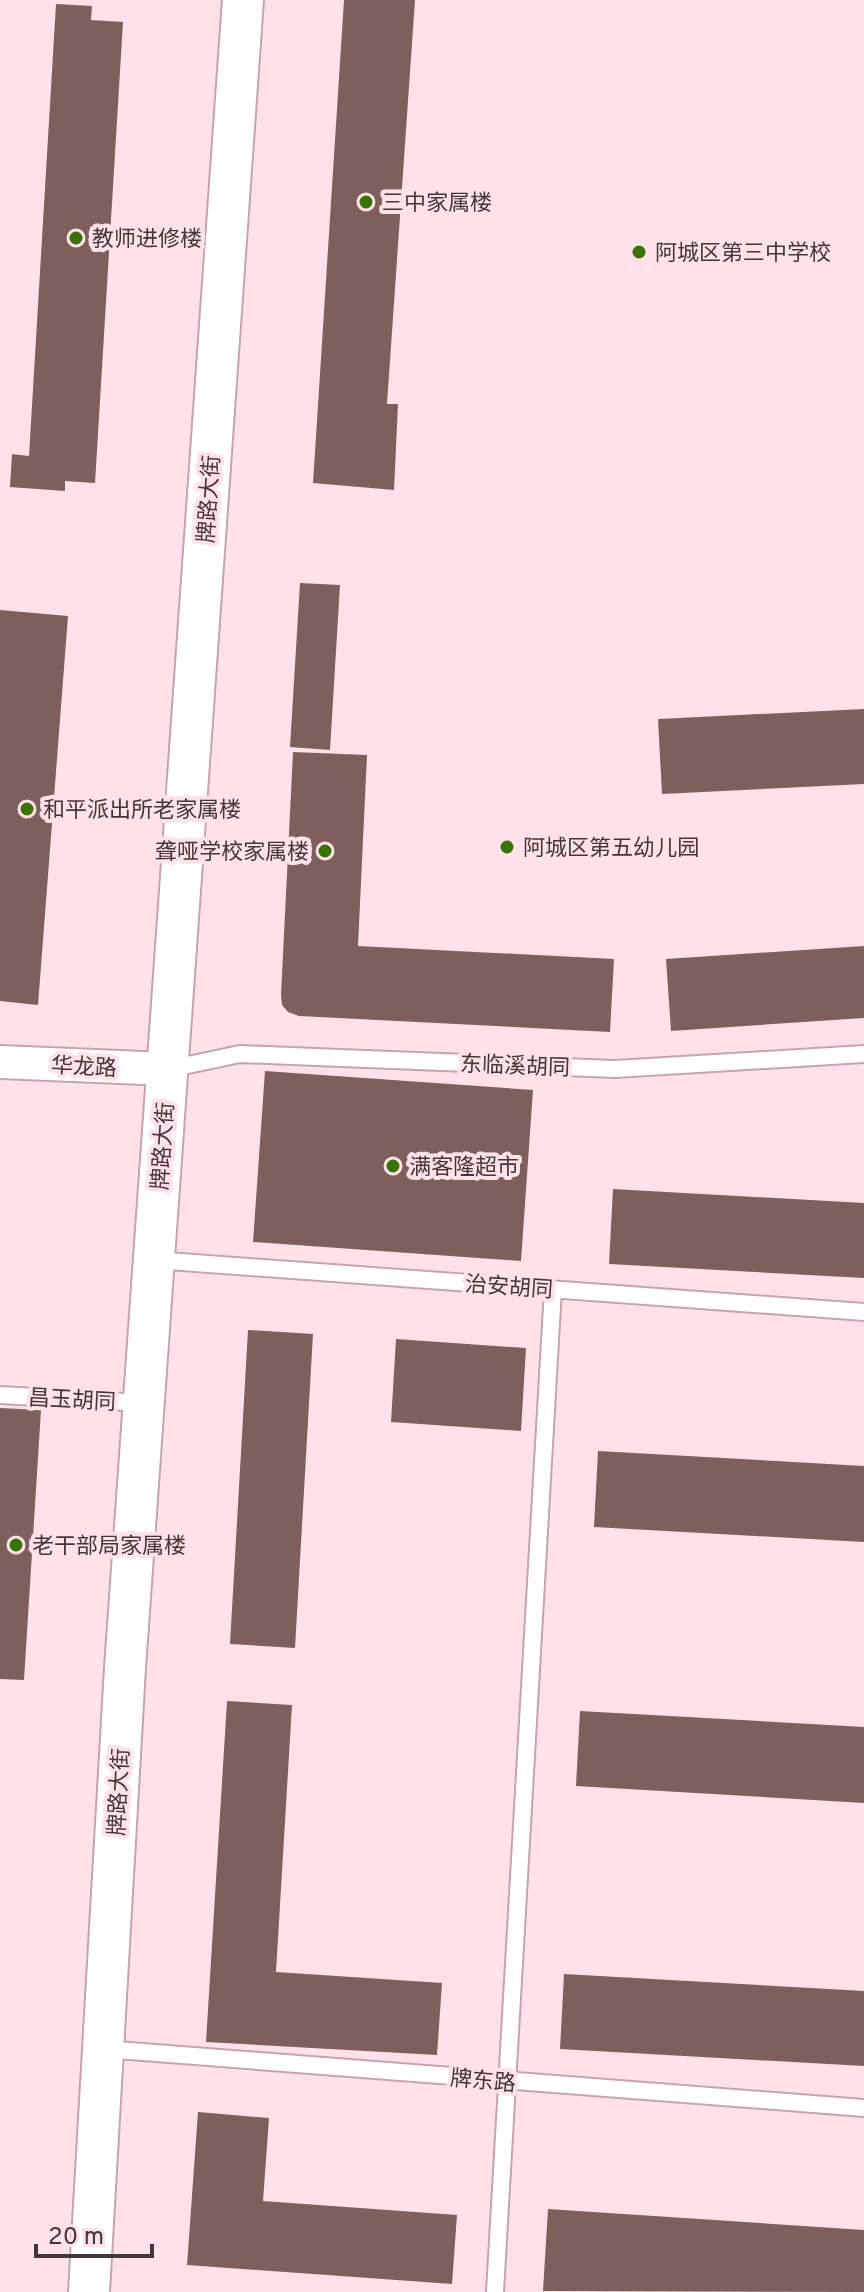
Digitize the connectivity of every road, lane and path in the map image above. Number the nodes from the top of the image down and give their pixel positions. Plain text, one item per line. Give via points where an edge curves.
1 (243, 0) edge
2 (864, 1054) edge
3 (0, 1062) edge
4 (168, 1069) junction
5 (154, 1260) junction
6 (553, 1289) junction
7 (864, 1312) edge
8 (0, 1395) edge
9 (144, 1403) junction
10 (103, 2049) junction
11 (509, 2082) junction
12 (864, 2108) edge
13 (89, 2292) edge
14 (495, 2292) edge

1 - 4 street, 牌路大街
2 - 4 lane, 东临溪胡同 via 615,1069 240,1054
3 - 4 street, 华龙路
4 - 5 street, 牌路大街
5 - 6 lane, 治安胡同
5 - 9 street, 牌路大街
6 - 7 lane, 治安胡同
6 - 11 lane
8 - 9 lane, 昌玉胡同
9 - 10 street, 牌路大街
10 - 11 lane, 牌东路
10 - 13 street, 牌路大街
11 - 12 lane, 牌东路
11 - 14 lane

